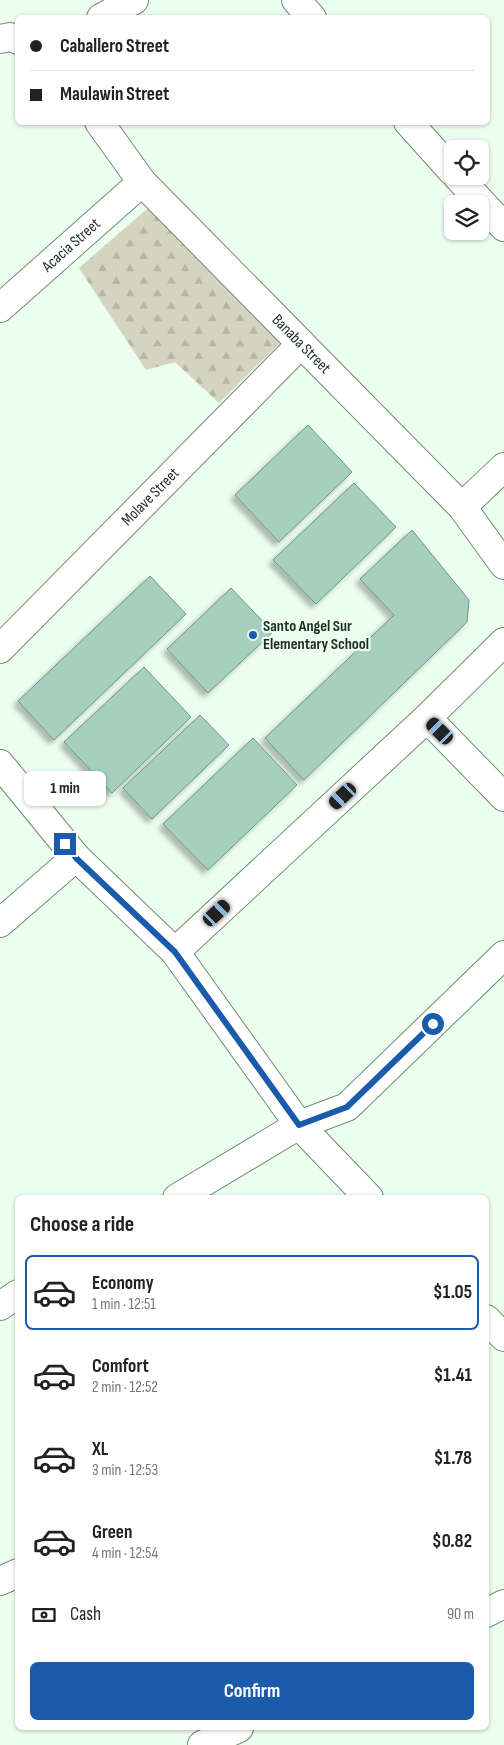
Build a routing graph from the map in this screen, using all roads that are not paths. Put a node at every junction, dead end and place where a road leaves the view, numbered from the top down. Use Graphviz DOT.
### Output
graph roads {
  1 [pos="134,0"];
  2 [pos="296,0"];
  3 [pos="106,15"];
  4 [pos="309,15"];
  5 [pos="0,39"];
  6 [pos="15,39"];
  7 [pos="101,125"];
  8 [pos="411,125"];
  9 [pos="444,162"];
  10 [pos="142,182"];
  11 [pos="465,185"];
  12 [pos="504,228"];
  13 [pos="0,308"];
  14 [pos="301,344"];
  15 [pos="504,467"];
  16 [pos="462,507"];
  17 [pos="504,564"];
  18 [pos="504,642"];
  19 [pos="0,649"];
  20 [pos="426,718"];
  21 [pos="0,764"];
  22 [pos="504,797"];
  23 [pos="76,858"];
  24 [pos="0,923"];
  25 [pos="175,952"];
  26 [pos="504,955"];
  27 [pos="299,1125"];
  28 [pos="182,1195"];
  29 [pos="366,1195"];
  30 [pos="15,1296"];
  31 [pos="0,1306"];
  32 [pos="489,1322"];
  33 [pos="504,1339"];
  34 [pos="489,1347"];
  35 [pos="15,1574"];
  36 [pos="0,1581"];
  37 [pos="504,1604"];
  38 [pos="489,1612"];
  39 [pos="235,1730"];
  40 [pos="202,1745"];
  1 -- 3 [label="street"];
  2 -- 4 [label="street"];
  5 -- 6 [label="street"];
  7 -- 10 [label="street, Banaba Street"];
  8 -- 9 [label="street"];
  10 -- 13 [label="street, Acacia Street"];
  10 -- 14 [label="street, Banaba Street"];
  11 -- 12 [label="street"];
  14 -- 16 [label="street, Banaba Street"];
  14 -- 19 [label="street, Molave Street"];
  15 -- 16 [label="street"];
  16 -- 17 [label="street, Banaba Street"];
  18 -- 20 [label="street"];
  20 -- 22 [label="street"];
  20 -- 25 [label="street"];
  21 -- 23 [label="street"];
  23 -- 24 [label="street"];
  23 -- 25 [label="street"];
  25 -- 27 [label="street"];
  26 -- 27 [label="street"];
  27 -- 28 [label="street"];
  27 -- 29 [label="street"];
  30 -- 31 [label="street"];
  32 -- 33 [label="street"];
  33 -- 34 [label="street"];
  35 -- 36 [label="street"];
  37 -- 38 [label="street"];
  39 -- 40 [label="street"];
}
